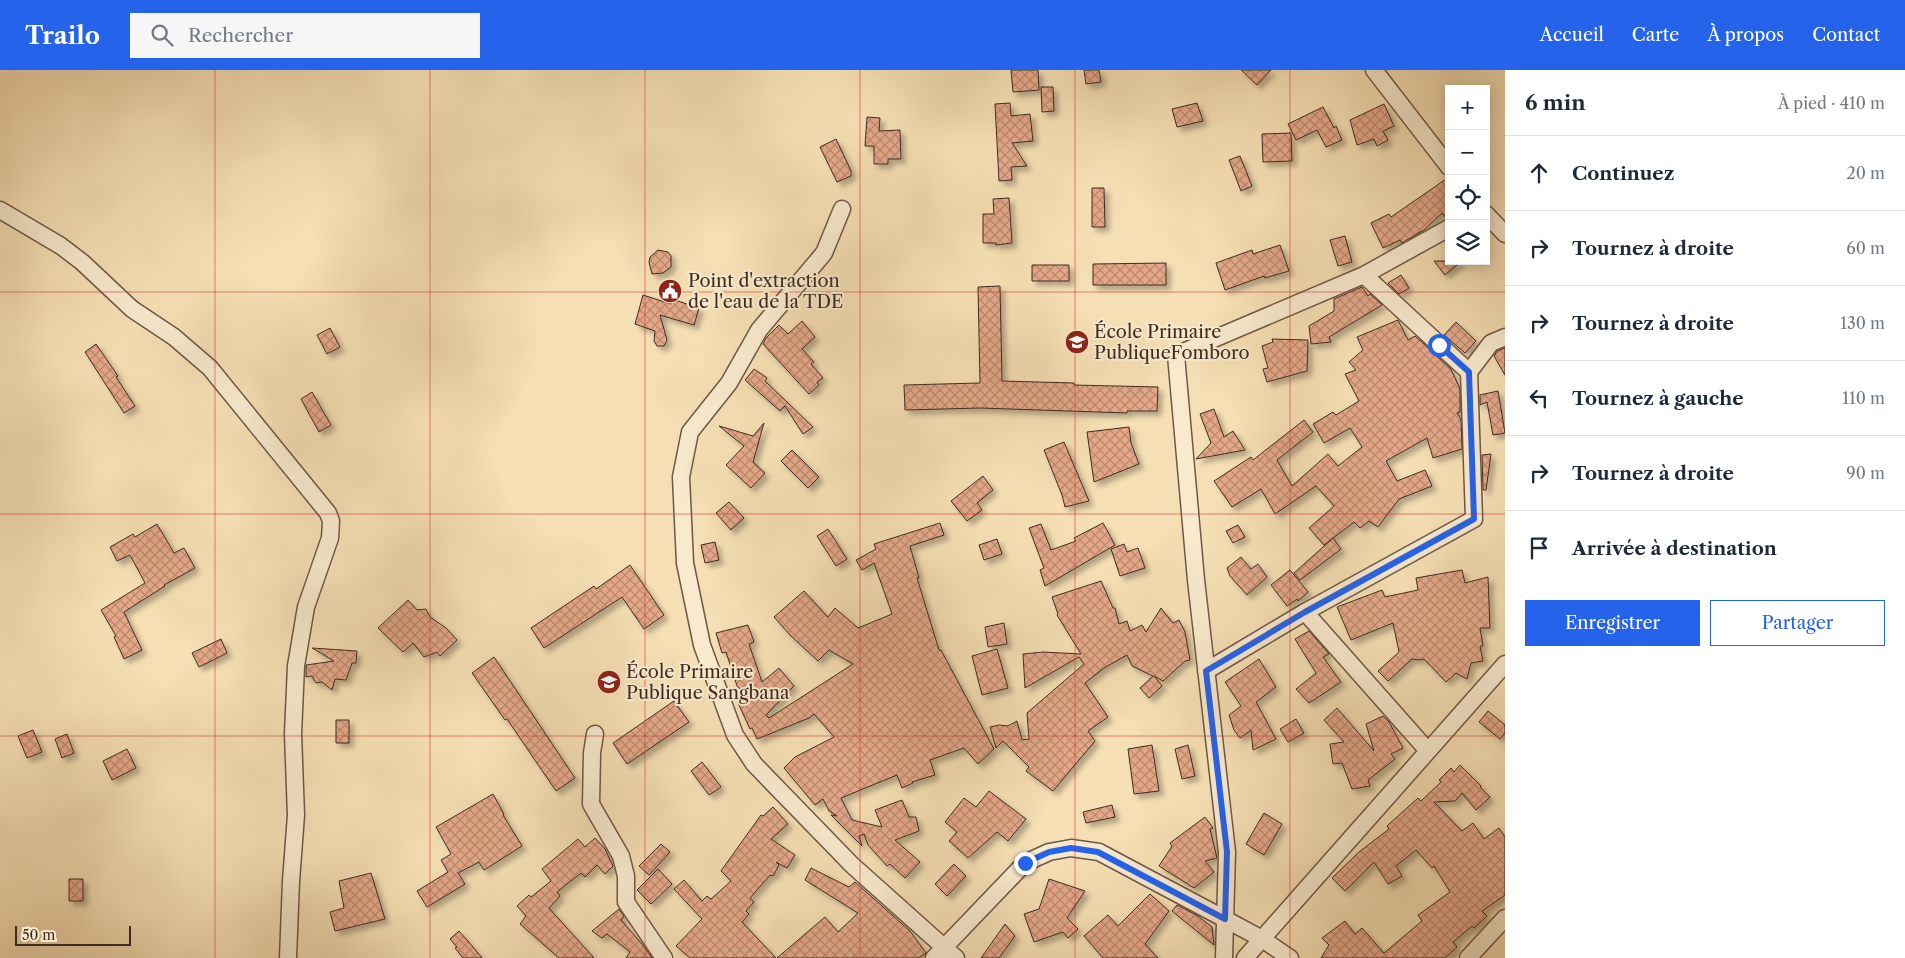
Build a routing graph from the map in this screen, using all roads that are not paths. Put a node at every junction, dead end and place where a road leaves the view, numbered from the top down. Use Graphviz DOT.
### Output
graph roads {
  1 [pos="1374,70"];
  2 [pos="1445,162"];
  3 [pos="842,209"];
  4 [pos="0,210"];
  5 [pos="1490,218"];
  6 [pos="1445,230"];
  7 [pos="1505,234"];
  8 [pos="1364,275"];
  9 [pos="1505,337"];
  10 [pos="1469,372"];
  11 [pos="1305,612"];
  12 [pos="1505,664"];
  13 [pos="1206,671"];
  14 [pos="595,734"];
  15 [pos="1428,751"];
  16 [pos="1505,918"];
  17 [pos="1225,919"];
  18 [pos="1262,939"];
  19 [pos="939,952"];
  20 [pos="288,958"];
  21 [pos="664,958"];
  22 [pos="956,958"];
  23 [pos="1224,958"];
  24 [pos="1245,958"];
  25 [pos="1290,958"];
  26 [pos="1468,958"];
  1 -- 2 [label="street"];
  3 -- 19 [label="street"];
  4 -- 20 [label="street"];
  5 -- 7 [label="street"];
  6 -- 8 [label="street"];
  8 -- 10 [label="street"];
  8 -- 13 [label="street"];
  9 -- 10 [label="street"];
  10 -- 11 [label="street"];
  11 -- 13 [label="street"];
  11 -- 15 [label="street"];
  12 -- 15 [label="street"];
  13 -- 17 [label="street"];
  14 -- 21 [label="street"];
  15 -- 18 [label="street"];
  16 -- 26 [label="street"];
  17 -- 18 [label="street"];
  17 -- 19 [label="street"];
  17 -- 23 [label="street"];
  18 -- 24 [label="street"];
  18 -- 25 [label="street"];
  19 -- 22 [label="street"];
}
